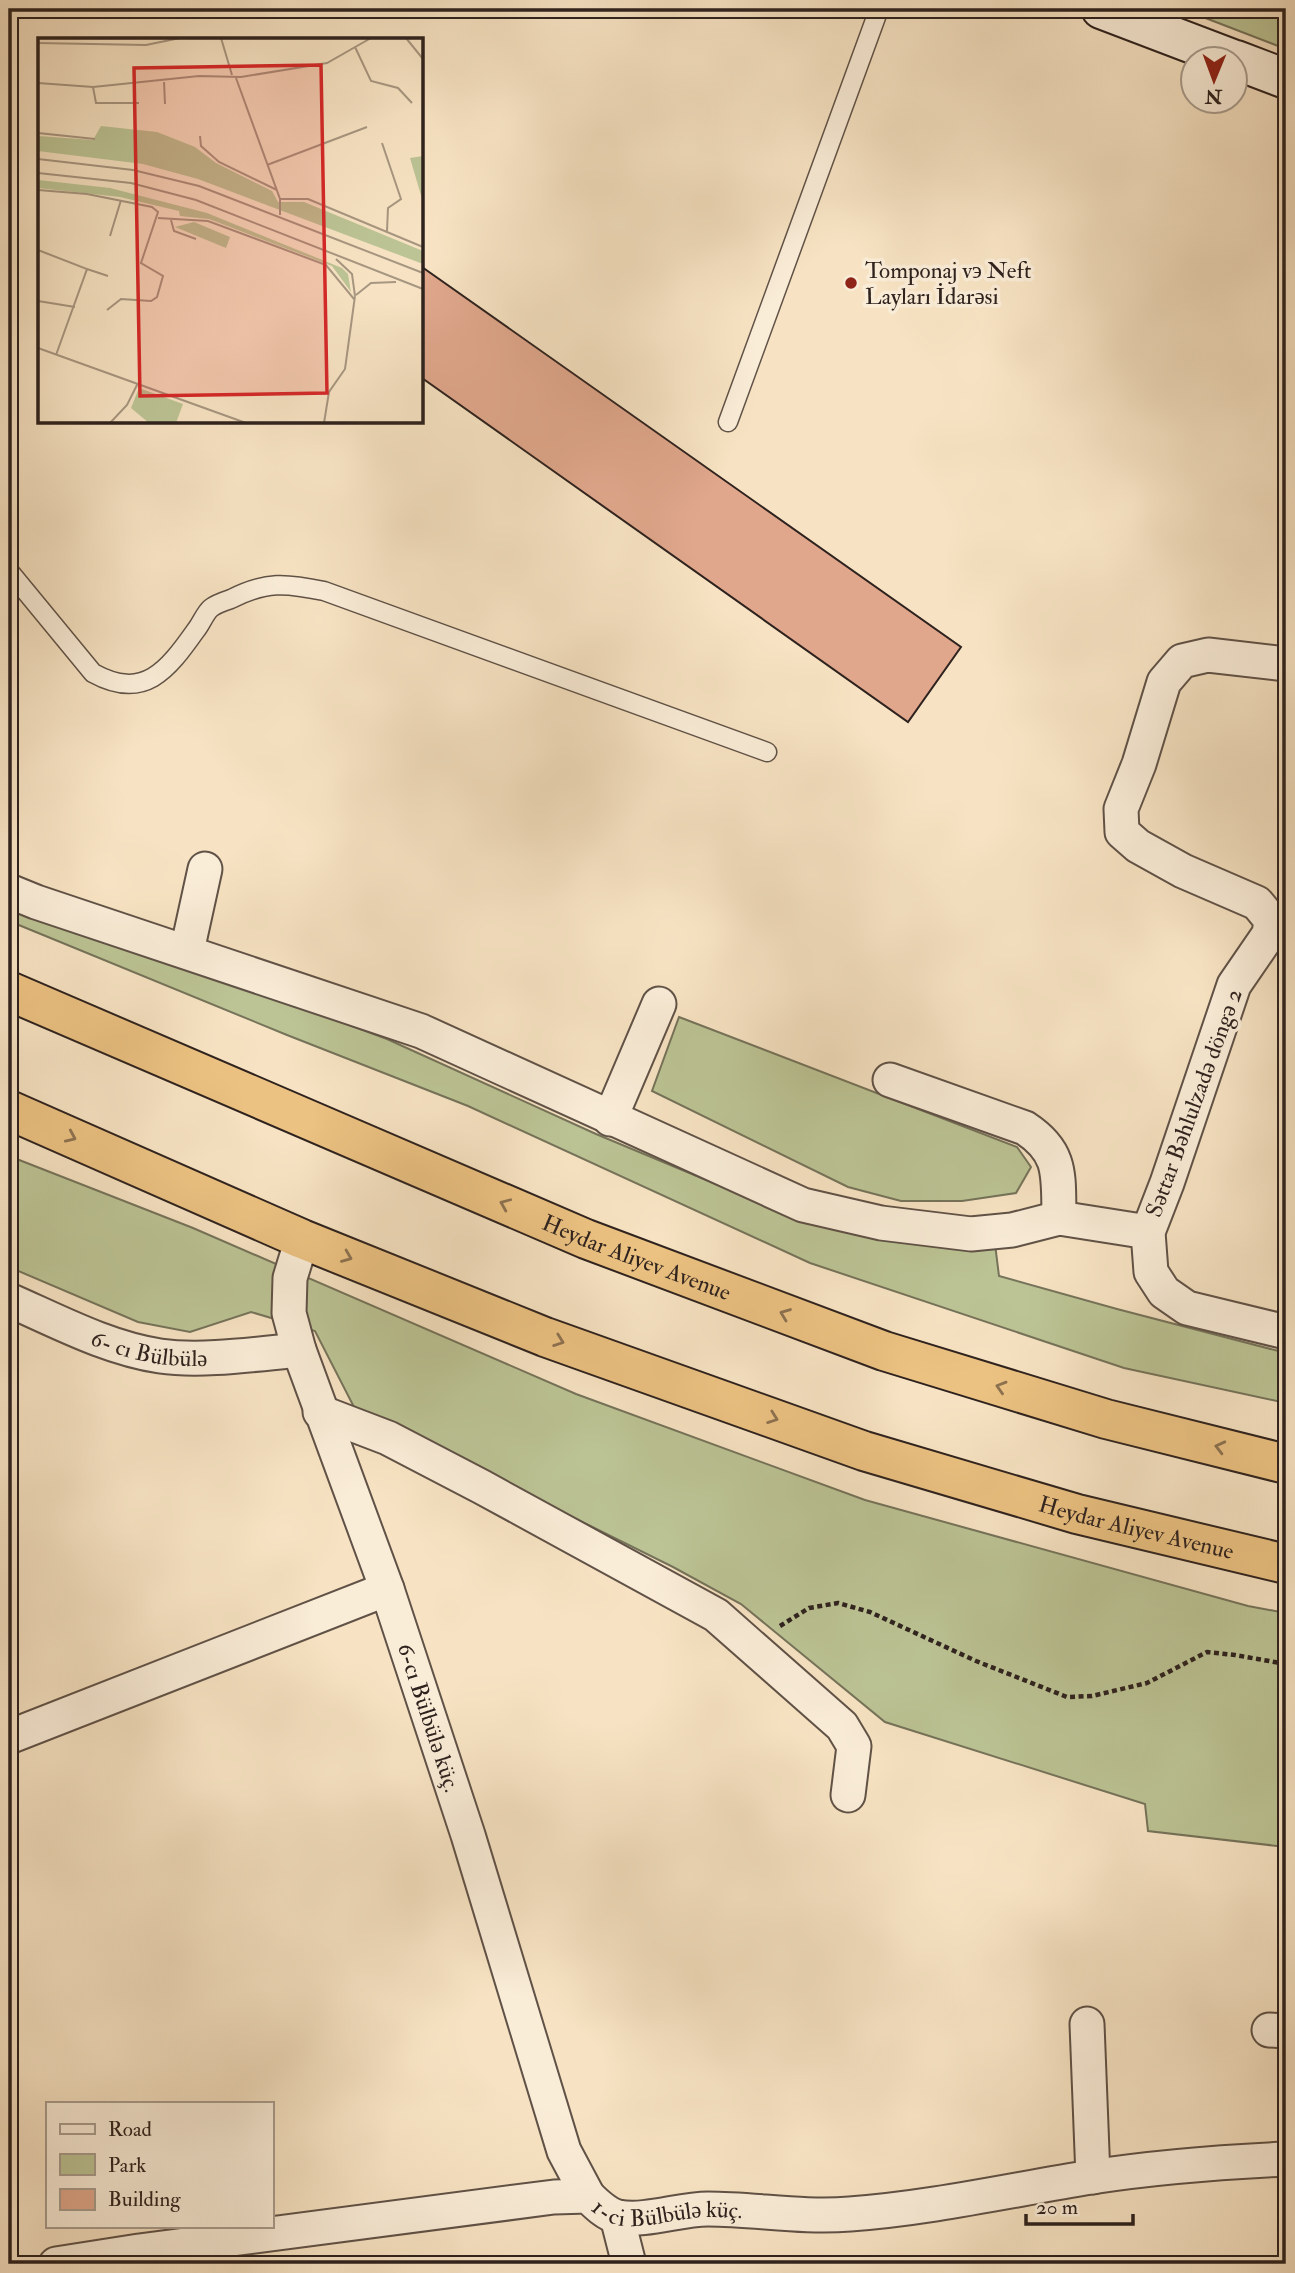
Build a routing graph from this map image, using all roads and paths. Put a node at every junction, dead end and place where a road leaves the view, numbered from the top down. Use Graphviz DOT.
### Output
graph roads {
  1 [pos="879,9"];
  2 [pos="1101,9"];
  3 [pos="1198,46"];
  4 [pos="1250,66"];
  5 [pos="1286,79"];
  6 [pos="728,422"];
  7 [pos="9,571"];
  8 [pos="1286,664"];
  9 [pos="767,752"];
  10 [pos="205,869"];
  11 [pos="9,891"];
  12 [pos="187,951"];
  13 [pos="9,979"];
  14 [pos="9,991"];
  15 [pos="659,1004"];
  16 [pos="167,1057"];
  17 [pos="890,1080"];
  18 [pos="9,1110"];
  19 [pos="610,1119"];
  20 [pos="1059,1218"];
  21 [pos="1148,1232"];
  22 [pos="302,1239"];
  23 [pos="9,1300"];
  24 [pos="1286,1332"];
  25 [pos="299,1350"];
  26 [pos="320,1412"];
  27 [pos="1286,1464"];
  28 [pos="1286,1564"];
  29 [pos="387,1589"];
  30 [pos="749,1645"];
  31 [pos="1286,1664"];
  32 [pos="9,1737"];
  33 [pos="848,1795"];
  34 [pos="1087,2024"];
  35 [pos="1286,2159"];
  36 [pos="1093,2177"];
  37 [pos="588,2196"];
  38 [pos="617,2217"];
  39 [pos="57,2264"];
  40 [pos="629,2264"];
  1 -- 6 [label="lane"];
  2 -- 3 [label="main road"];
  4 -- 5 [label="main road"];
  7 -- 9 [label="lane"];
  8 -- 21 [label="street, Səttar Bəhlulzadə döngə 2"];
  10 -- 12 [label="street"];
  11 -- 12 [label="street"];
  12 -- 19 [label="street"];
  13 -- 16 [label="highway"];
  14 -- 16 [label="highway, Heydar Aliyev Avenue"];
  15 -- 19 [label="street"];
  27 -- 16 [label="highway, Heydar Aliyev Avenue, one-way"];
  17 -- 20 [label="street"];
  18 -- 22 [label="highway, Heydar Aliyev Avenue, one-way"];
  19 -- 20 [label="street"];
  20 -- 21 [label="street"];
  21 -- 24 [label="street, Səttar Bəhlulzadə döngə 2"];
  22 -- 25 [label="street, 6-cı Bülbülə küç."];
  22 -- 28 [label="highway, Heydar Aliyev Avenue, one-way"];
  23 -- 25 [label="street, 6- cı Bülbülə"];
  25 -- 26 [label="street, 6-cı Bülbülə küç."];
  26 -- 29 [label="street, 6-cı Bülbülə küç."];
  26 -- 30 [label="street"];
  29 -- 32 [label="street"];
  29 -- 37 [label="street, 6-cı Bülbülə küç."];
  30 -- 31 [label="path"];
  30 -- 33 [label="street"];
  34 -- 36 [label="street"];
  35 -- 36 [label="street, 1-ci Bülbülə küç."];
  36 -- 38 [label="street, 1-ci Bülbülə küç."];
  37 -- 38 [label="street, 1-ci Bülbülə küç."];
  37 -- 39 [label="street, 1-ci Bülbülə küç."];
  38 -- 40 [label="street"];
}
